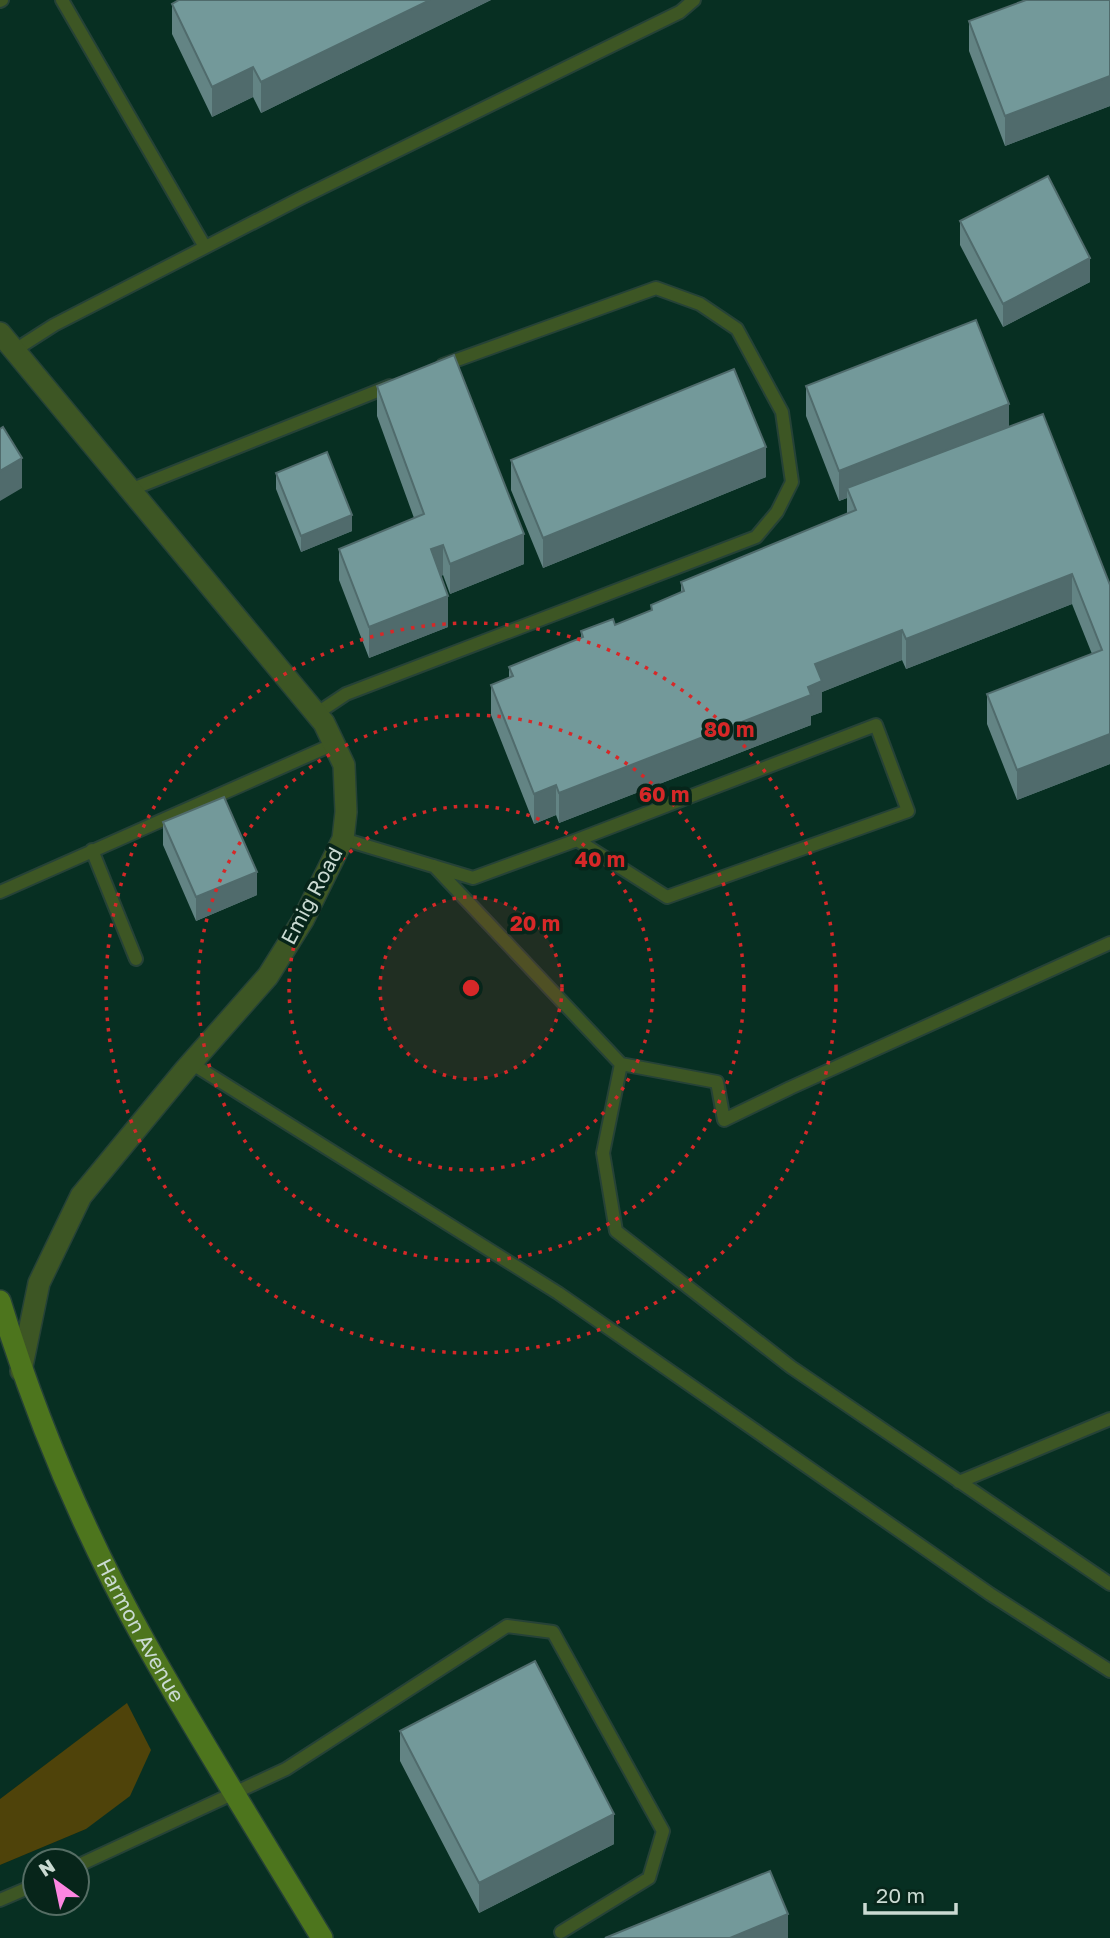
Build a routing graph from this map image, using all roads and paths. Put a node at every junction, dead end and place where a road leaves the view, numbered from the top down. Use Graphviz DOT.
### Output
graph roads {
  1 [pos="62,0"];
  2 [pos="694,0"];
  3 [pos="205,247"];
  4 [pos="0,333"];
  5 [pos="15,350"];
  6 [pos="429,371"];
  7 [pos="403,381"];
  8 [pos="130,490"];
  9 [pos="316,714"];
  10 [pos="334,744"];
  11 [pos="343,838"];
  12 [pos="577,840"];
  13 [pos="92,850"];
  14 [pos="434,866"];
  15 [pos="0,892"];
  16 [pos="1110,943"];
  17 [pos="136,959"];
  18 [pos="191,1063"];
  19 [pos="621,1064"];
  20 [pos="0,1301"];
  21 [pos="21,1370"];
  22 [pos="1110,1419"];
  23 [pos="959,1482"];
  24 [pos="1110,1584"];
  25 [pos="1110,1671"];
  26 [pos="236,1794"];
  27 [pos="91,1860"];
  28 [pos="21,1891"];
  29 [pos="0,1900"];
  30 [pos="561,1932"];
  31 [pos="322,1938"];
  1 -- 3 [label="lane"];
  2 -- 3 [label="lane"];
  3 -- 5 [label="lane"];
  4 -- 5 [label="street, Emig Road"];
  5 -- 8 [label="street, Emig Road"];
  6 -- 9 [label="lane"];
  7 -- 8 [label="lane"];
  8 -- 9 [label="street, Emig Road"];
  9 -- 10 [label="street, Emig Road"];
  10 -- 11 [label="street, Emig Road"];
  10 -- 13 [label="lane"];
  11 -- 14 [label="lane"];
  11 -- 18 [label="street, Emig Road"];
  12 -- 12 [label="lane"];
  12 -- 14 [label="lane"];
  13 -- 15 [label="lane"];
  13 -- 17 [label="lane"];
  14 -- 19 [label="lane"];
  16 -- 19 [label="lane"];
  18 -- 21 [label="street, Emig Road"];
  18 -- 25 [label="lane"];
  19 -- 23 [label="lane"];
  20 -- 21 [label="main road, Harmon Avenue"];
  21 -- 26 [label="main road, Harmon Avenue"];
  22 -- 23 [label="lane"];
  23 -- 24 [label="lane"];
  26 -- 27 [label="lane"];
  26 -- 30 [label="lane"];
  26 -- 31 [label="main road, Harmon Avenue"];
  28 -- 29 [label="lane"];
}
